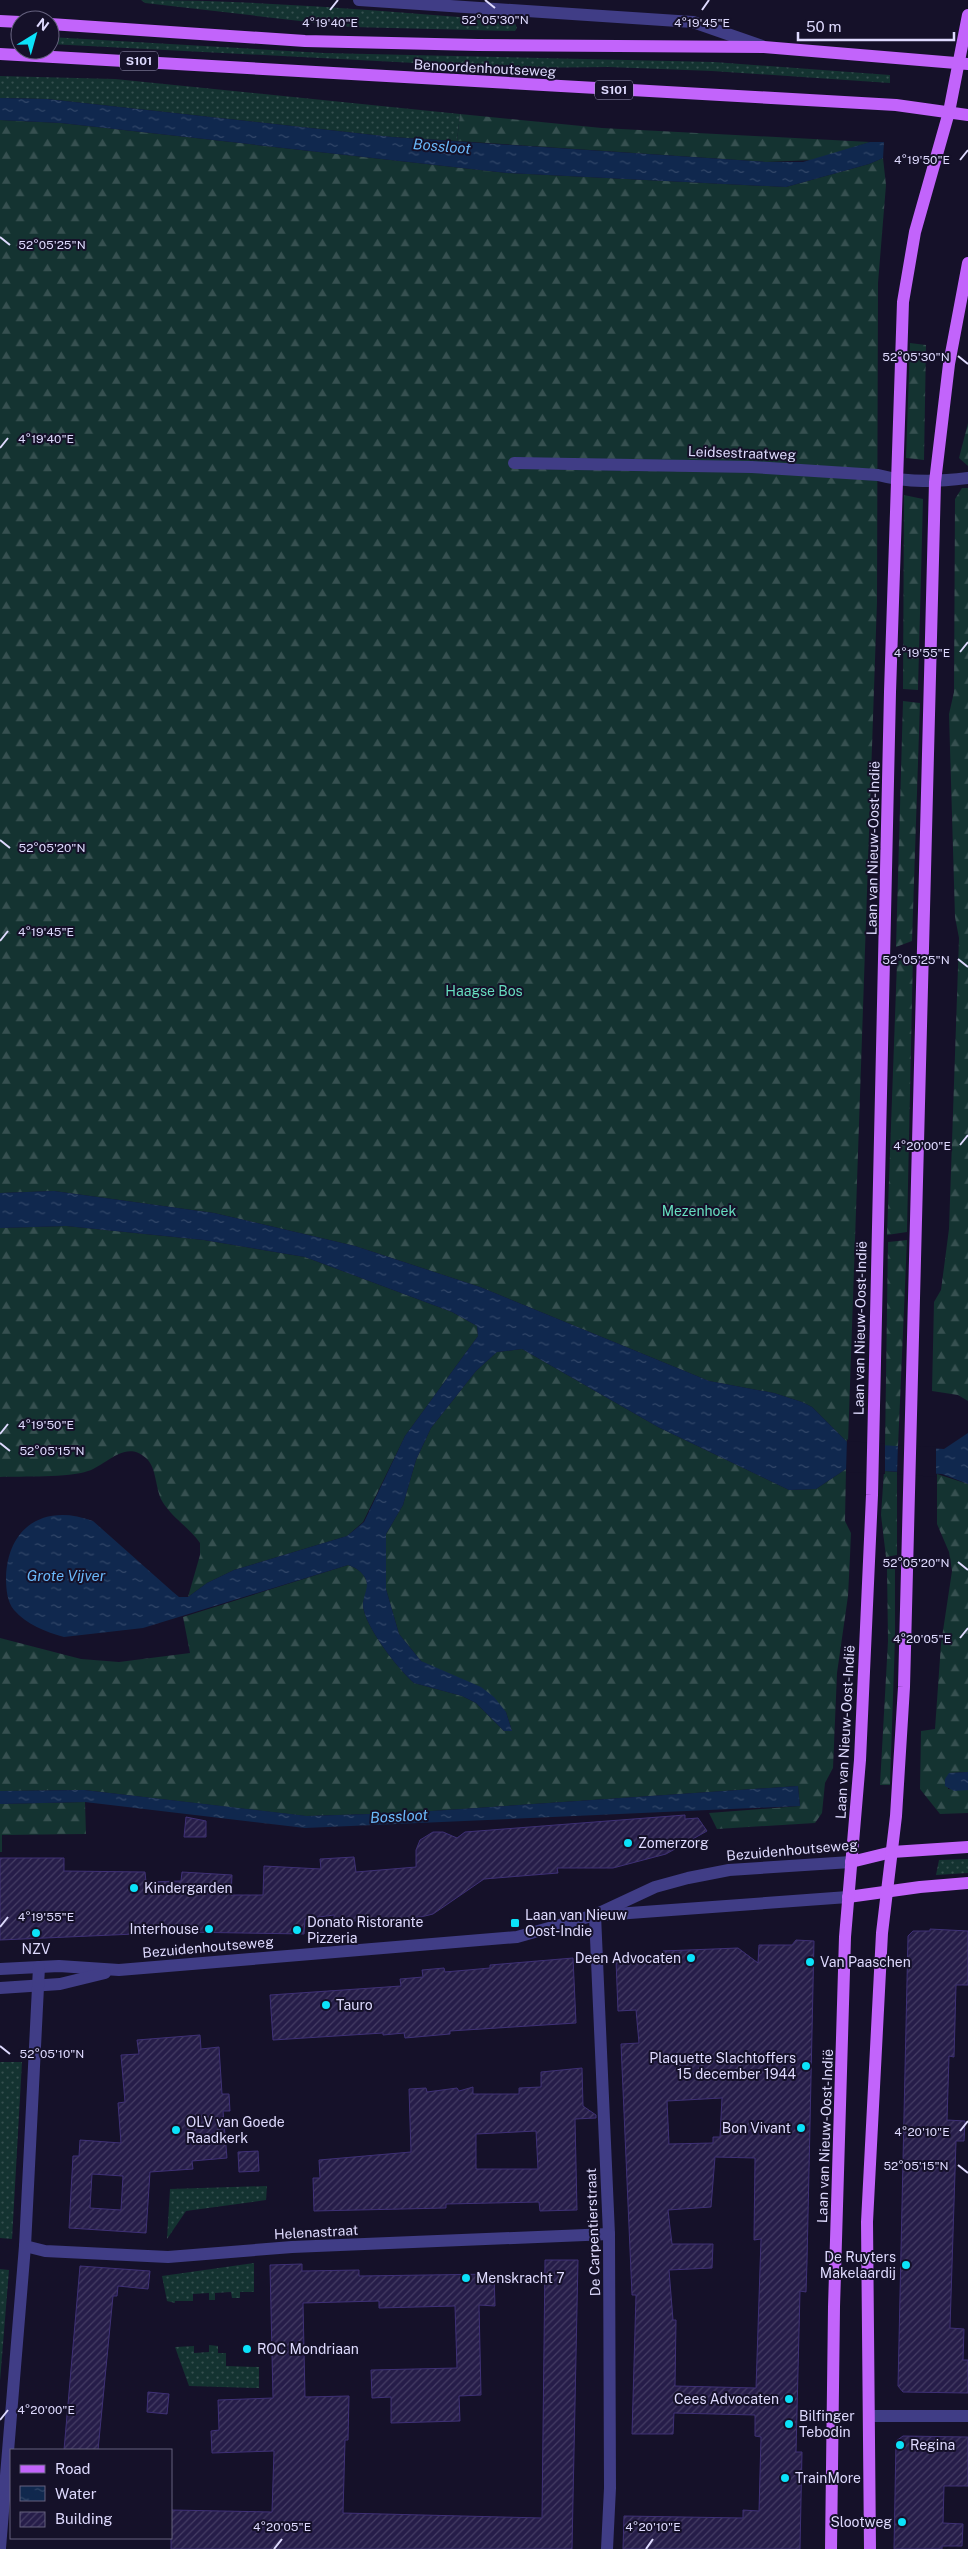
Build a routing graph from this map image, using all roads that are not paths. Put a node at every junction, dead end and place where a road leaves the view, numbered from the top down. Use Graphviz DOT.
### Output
graph roads {
  1 [pos="360,0"];
  2 [pos="968,14"];
  3 [pos="60,25"];
  4 [pos="764,47"];
  5 [pos="0,54"];
  6 [pos="963,63"];
  7 [pos="949,112"];
  8 [pos="968,114"];
  9 [pos="968,263"];
  10 [pos="514,463"];
  11 [pos="968,478"];
  12 [pos="896,480"];
  13 [pos="935,482"];
  14 [pos="968,1846"];
  15 [pos="892,1852"];
  16 [pos="851,1862"];
  17 [pos="968,1884"];
  18 [pos="886,1892"];
  19 [pos="848,1897"];
  20 [pos="595,1915"];
  21 [pos="38,1967"];
  22 [pos="0,1969"];
  23 [pos="119,1970"];
  24 [pos="39,1985"];
  25 [pos="0,1988"];
  26 [pos="609,2234"];
  27 [pos="25,2246"];
  28 [pos="870,2416"];
  29 [pos="968,2416"];
  30 [pos="0,2548"];
  31 [pos="607,2549"];
  32 [pos="831,2549"];
  33 [pos="870,2549"];
  1 -- 4 [label="street, Benoordenhoutseweg"];
  2 -- 6 [label="main road, Laan van Nieuw-Oost-Indië"];
  3 -- 4 [label="main road, Benoordenhoutseweg"];
  4 -- 6 [label="main road, Benoordenhoutseweg"];
  5 -- 7 [label="main road, Benoordenhoutseweg / S101"];
  6 -- 7 [label="main road, Laan van Nieuw-Oost-Indië"];
  7 -- 8 [label="main road, Benoordenhoutseweg / S101"];
  7 -- 12 [label="main road, Laan van Nieuw-Oost-Indië"];
  9 -- 13 [label="main road"];
  10 -- 12 [label="street, Leidsestraatweg"];
  11 -- 13 [label="street, Leidsestraatweg"];
  12 -- 13 [label="street, Leidsestraatweg"];
  12 -- 16 [label="main road, Laan van Nieuw-Oost-Indië"];
  13 -- 15 [label="main road"];
  14 -- 15 [label="main road, Bezuidenhoutseweg"];
  15 -- 16 [label="main road, Bezuidenhoutseweg"];
  15 -- 18 [label="main road"];
  16 -- 19 [label="main road, Laan van Nieuw-Oost-Indië"];
  16 -- 20 [label="street, Bezuidenhoutseweg"];
  17 -- 18 [label="main road, Bezuidenhoutseweg"];
  18 -- 19 [label="main road, Bezuidenhoutseweg"];
  18 -- 28 [label="main road"];
  19 -- 20 [label="street, Bezuidenhoutseweg"];
  19 -- 32 [label="main road, Laan van Nieuw-Oost-Indië"];
  20 -- 23 [label="street, Bezuidenhoutseweg"];
  20 -- 26 [label="street, De Carpentierstraat"];
  21 -- 22 [label="street, Bezuidenhoutseweg"];
  21 -- 23 [label="street, Bezuidenhoutseweg"];
  21 -- 24 [label="street"];
  23 -- 24 [label="street, Bezuidenhoutseweg"];
  24 -- 25 [label="street, Bezuidenhoutseweg"];
  24 -- 27 [label="street"];
  26 -- 27 [label="street, Helenastraat"];
  26 -- 31 [label="street, De Carpentierstraat"];
  27 -- 30 [label="street"];
  28 -- 29 [label="street"];
  28 -- 33 [label="main road"];
}
